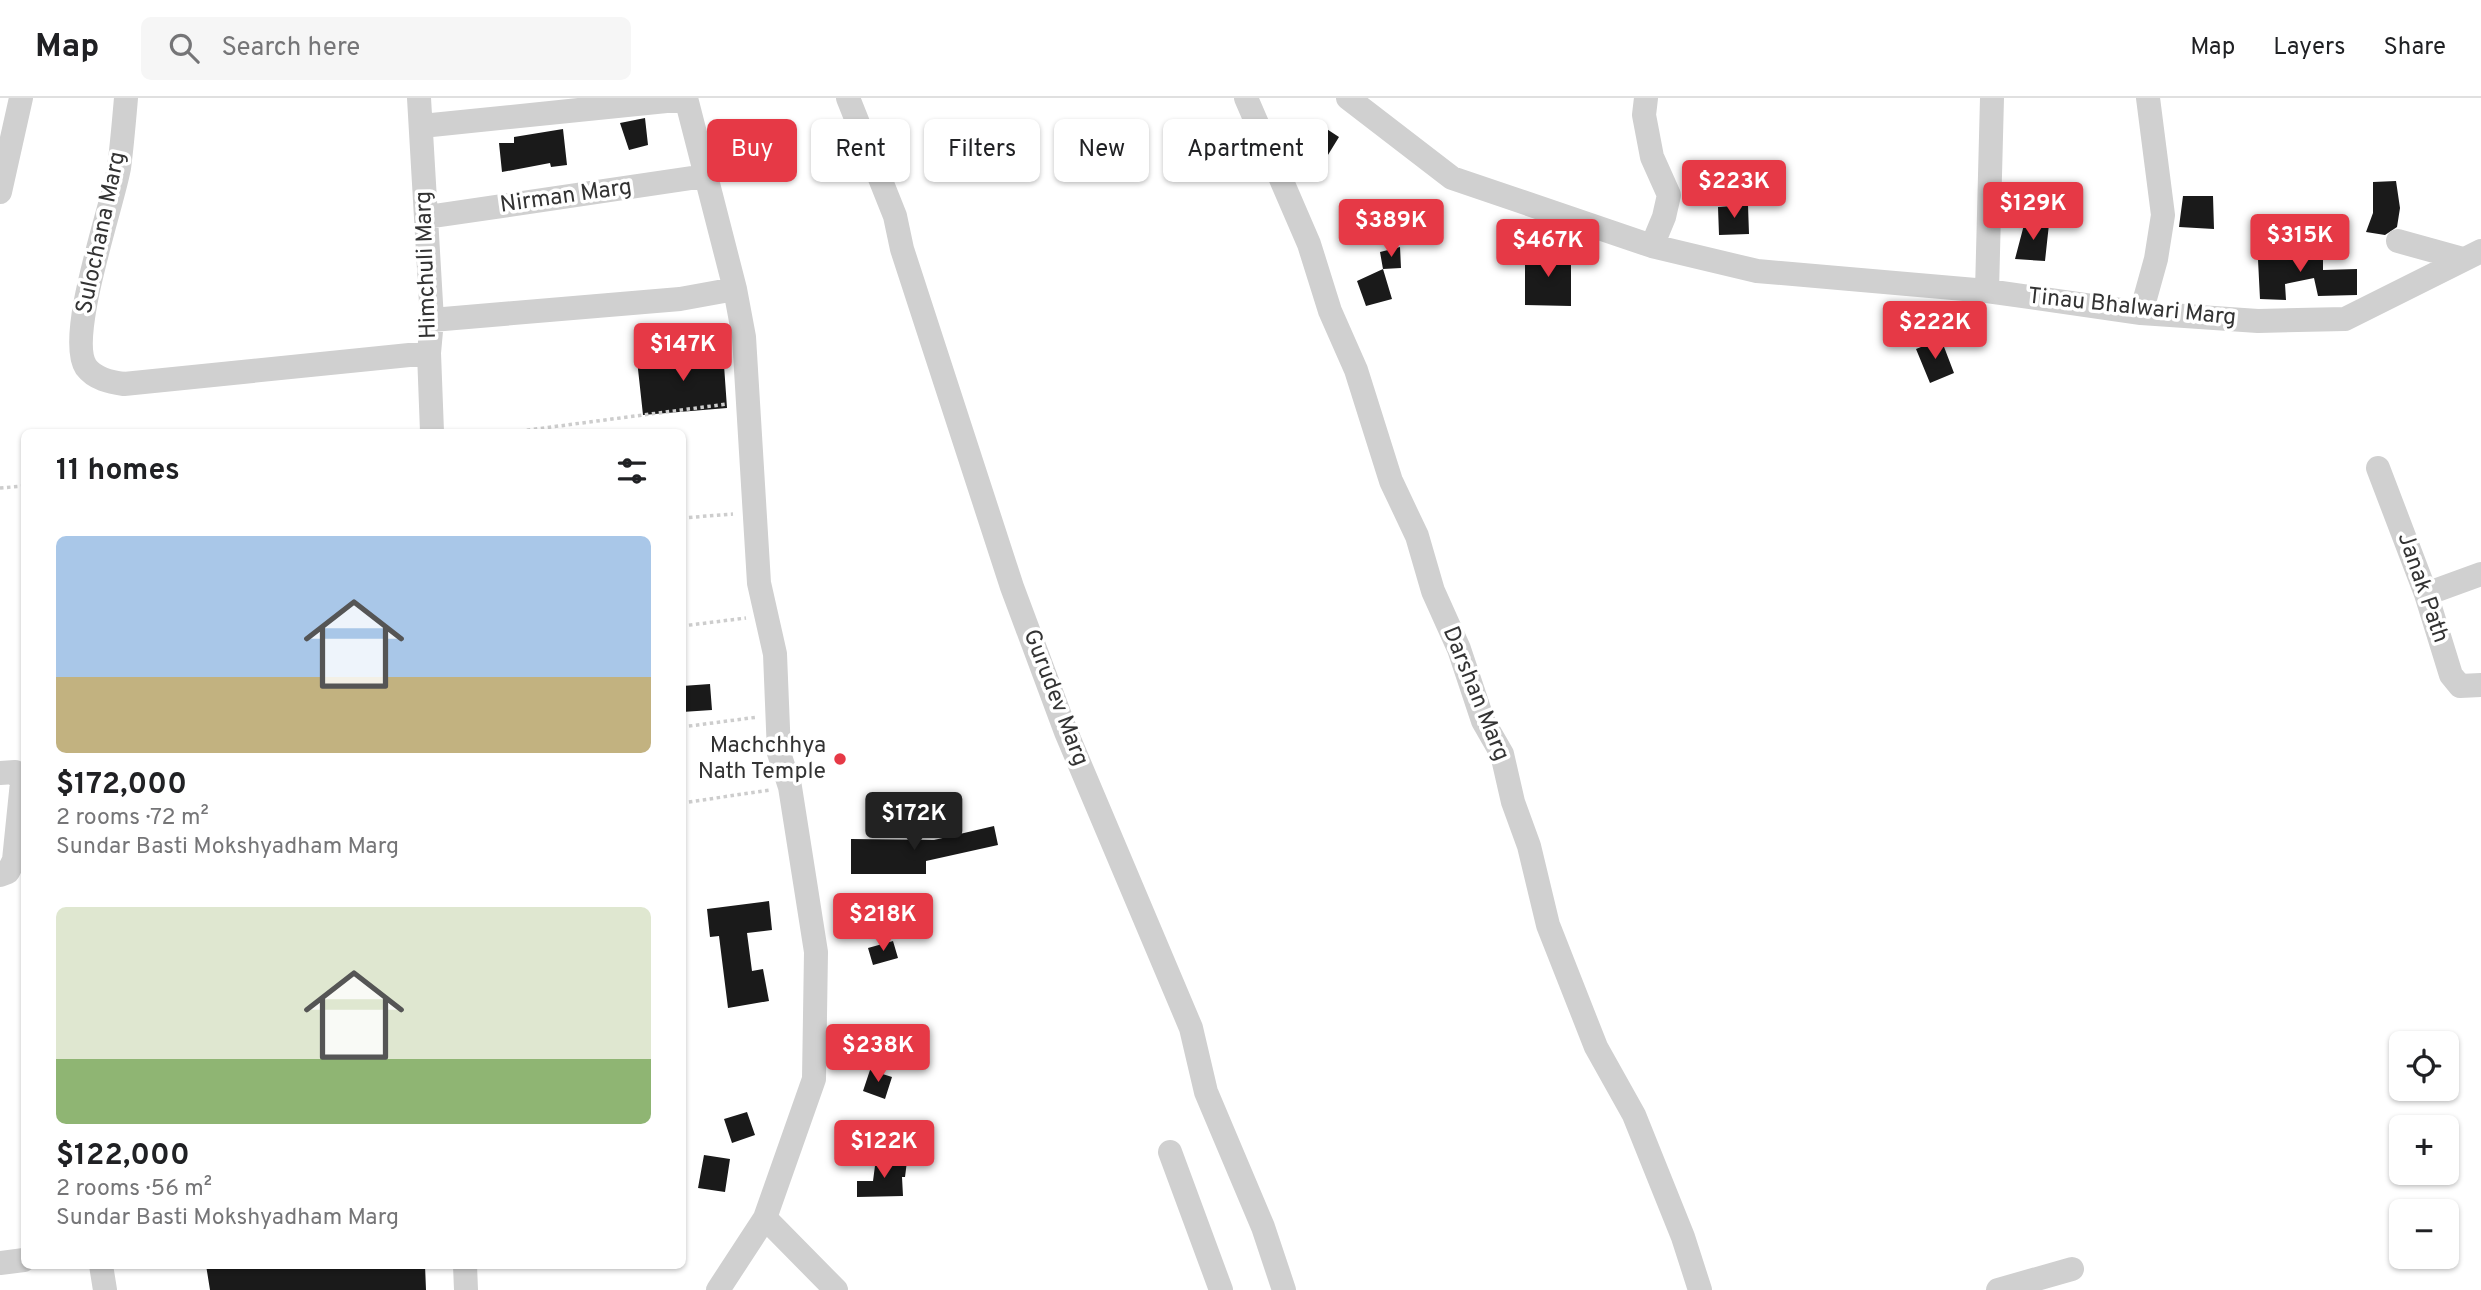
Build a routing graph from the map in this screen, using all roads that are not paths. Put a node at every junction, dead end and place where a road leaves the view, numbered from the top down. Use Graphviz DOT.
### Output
graph roads {
  1 [pos="21,98"];
  2 [pos="126,98"];
  3 [pos="419,98"];
  4 [pos="686,98"];
  5 [pos="848,98"];
  6 [pos="1246,98"];
  7 [pos="1348,98"];
  8 [pos="1646,98"];
  9 [pos="1992,98"];
  10 [pos="2148,98"];
  11 [pos="422,125"];
  12 [pos="705,176"];
  13 [pos="1,187"];
  14 [pos="426,217"];
  15 [pos="2398,241"];
  16 [pos="1652,246"];
  17 [pos="2472,255"];
  18 [pos="735,289"];
  19 [pos="1986,291"];
  20 [pos="2141,313"];
  21 [pos="432,320"];
  22 [pos="429,353"];
  23 [pos="432,429"];
  24 [pos="2378,468"];
  25 [pos="2481,574"];
  26 [pos="2426,594"];
  27 [pos="2481,685"];
  28 [pos="0,773"];
  29 [pos="21,789"];
  30 [pos="21,804"];
  31 [pos="0,875"];
  32 [pos="1170,1152"];
  33 [pos="765,1218"];
  34 [pos="21,1260"];
  35 [pos="0,1263"];
  36 [pos="102,1269"];
  37 [pos="465,1269"];
  38 [pos="2072,1269"];
  39 [pos="105,1290"];
  40 [pos="466,1290"];
  41 [pos="718,1290"];
  42 [pos="836,1290"];
  43 [pos="1221,1290"];
  44 [pos="1284,1290"];
  45 [pos="1700,1290"];
  46 [pos="1998,1290"];
  1 -- 13 [label="street"];
  2 -- 22 [label="street, Sulochana Marg"];
  3 -- 11 [label="street, Himchuli Marg"];
  4 -- 11 [label="street"];
  4 -- 12 [label="street"];
  5 -- 44 [label="street, Gurudev Marg"];
  6 -- 45 [label="street, Darshan Marg"];
  7 -- 16 [label="street, Tinau Bhalwari Marg"];
  8 -- 16 [label="street"];
  9 -- 19 [label="street"];
  10 -- 20 [label="street"];
  11 -- 14 [label="street, Himchuli Marg"];
  12 -- 14 [label="street, Nirman Marg"];
  12 -- 18 [label="street"];
  14 -- 21 [label="street, Himchuli Marg"];
  15 -- 17 [label="street"];
  16 -- 19 [label="street, Tinau Bhalwari Marg"];
  17 -- 20 [label="street, Tinau Bhalwari Marg"];
  18 -- 21 [label="street"];
  18 -- 33 [label="street"];
  19 -- 20 [label="street, Tinau Bhalwari Marg"];
  21 -- 22 [label="street, Himchuli Marg"];
  22 -- 23 [label="street, Himchuli Marg"];
  24 -- 26 [label="street, Janak Path"];
  25 -- 26 [label="street"];
  26 -- 27 [label="street, Janak Path"];
  28 -- 29 [label="street"];
  30 -- 31 [label="street"];
  32 -- 43 [label="street"];
  33 -- 41 [label="street"];
  33 -- 42 [label="street"];
  34 -- 35 [label="street"];
  36 -- 39 [label="street"];
  37 -- 40 [label="street"];
  38 -- 46 [label="street"];
}
